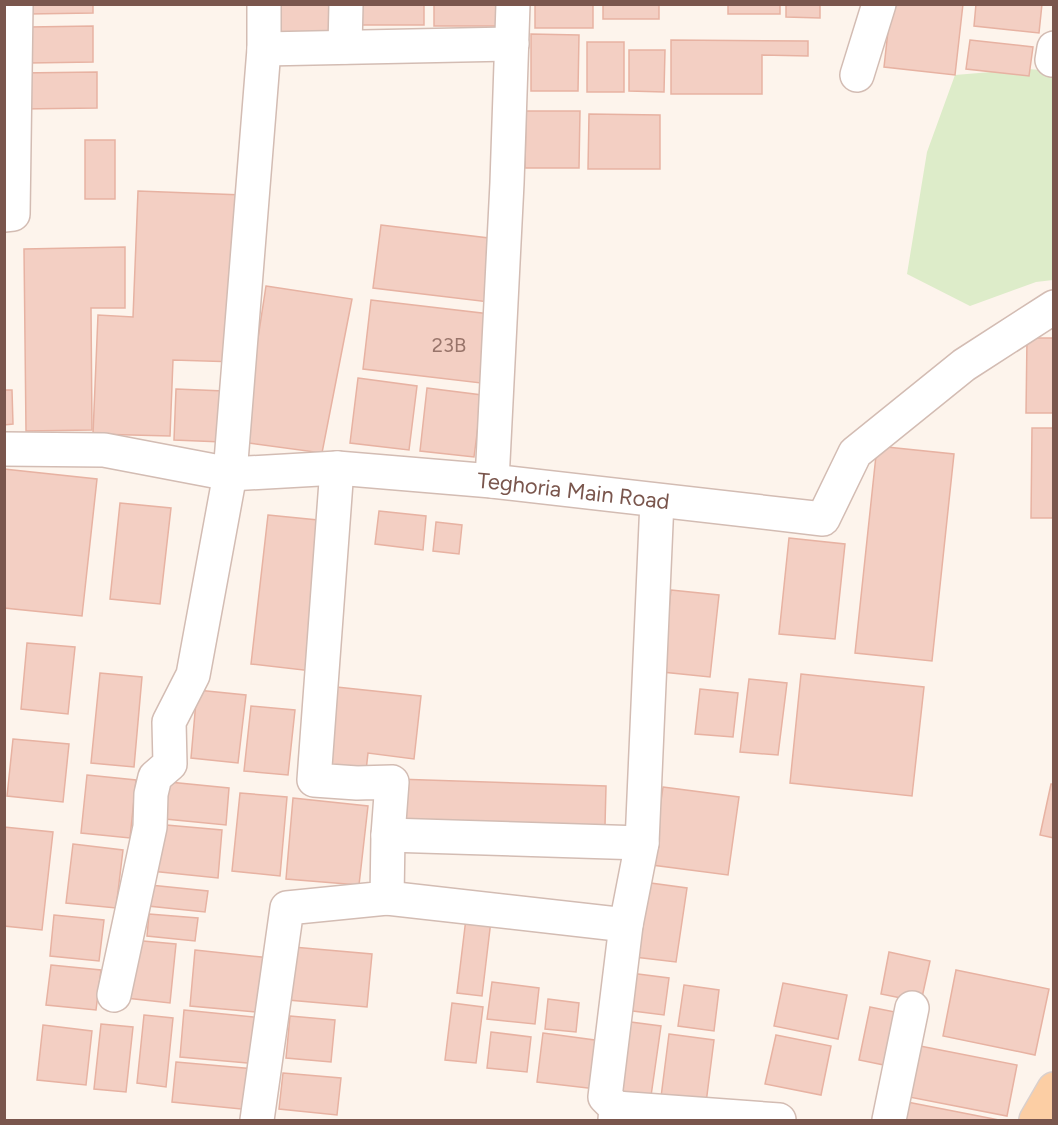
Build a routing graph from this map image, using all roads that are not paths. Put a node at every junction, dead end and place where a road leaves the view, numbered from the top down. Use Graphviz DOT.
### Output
graph roads {
  1 [pos="16,4"];
  2 [pos="264,4"];
  3 [pos="346,4"];
  4 [pos="513,4"];
  5 [pos="879,4"];
  6 [pos="512,44"];
  7 [pos="345,47"];
  8 [pos="264,49"];
  9 [pos="857,75"];
  10 [pos="4,215"];
  11 [pos="1053,307"];
  12 [pos="4,449"];
  13 [pos="338,468"];
  14 [pos="230,474"];
  15 [pos="492,481"];
  16 [pos="657,501"];
  17 [pos="388,835"];
  18 [pos="642,843"];
  19 [pos="387,898"];
  20 [pos="626,924"];
  21 [pos="114,995"];
  22 [pos="912,1008"];
  23 [pos="1053,1089"];
  24 [pos="615,1114"];
  25 [pos="257,1120"];
  26 [pos="779,1120"];
  27 [pos="889,1120"];
  28 [pos="1036,1120"];
  1 -- 10 [label="street"];
  2 -- 8 [label="street"];
  3 -- 7 [label="street"];
  4 -- 6 [label="street"];
  5 -- 9 [label="street"];
  6 -- 7 [label="street"];
  6 -- 15 [label="street"];
  7 -- 8 [label="street"];
  8 -- 14 [label="street"];
  11 -- 16 [label="street, Teghoria Main Road"];
  12 -- 14 [label="street, Teghoria Main Road"];
  13 -- 14 [label="street, Teghoria Main Road"];
  13 -- 15 [label="street, Teghoria Main Road"];
  13 -- 17 [label="street"];
  14 -- 21 [label="street"];
  15 -- 16 [label="street, Teghoria Main Road"];
  16 -- 18 [label="street"];
  17 -- 18 [label="street"];
  17 -- 19 [label="street"];
  18 -- 20 [label="street"];
  19 -- 20 [label="street"];
  19 -- 25 [label="street"];
  20 -- 24 [label="street"];
  22 -- 27 [label="street"];
  23 -- 28 [label="main road"];
  24 -- 26 [label="street"];
}
